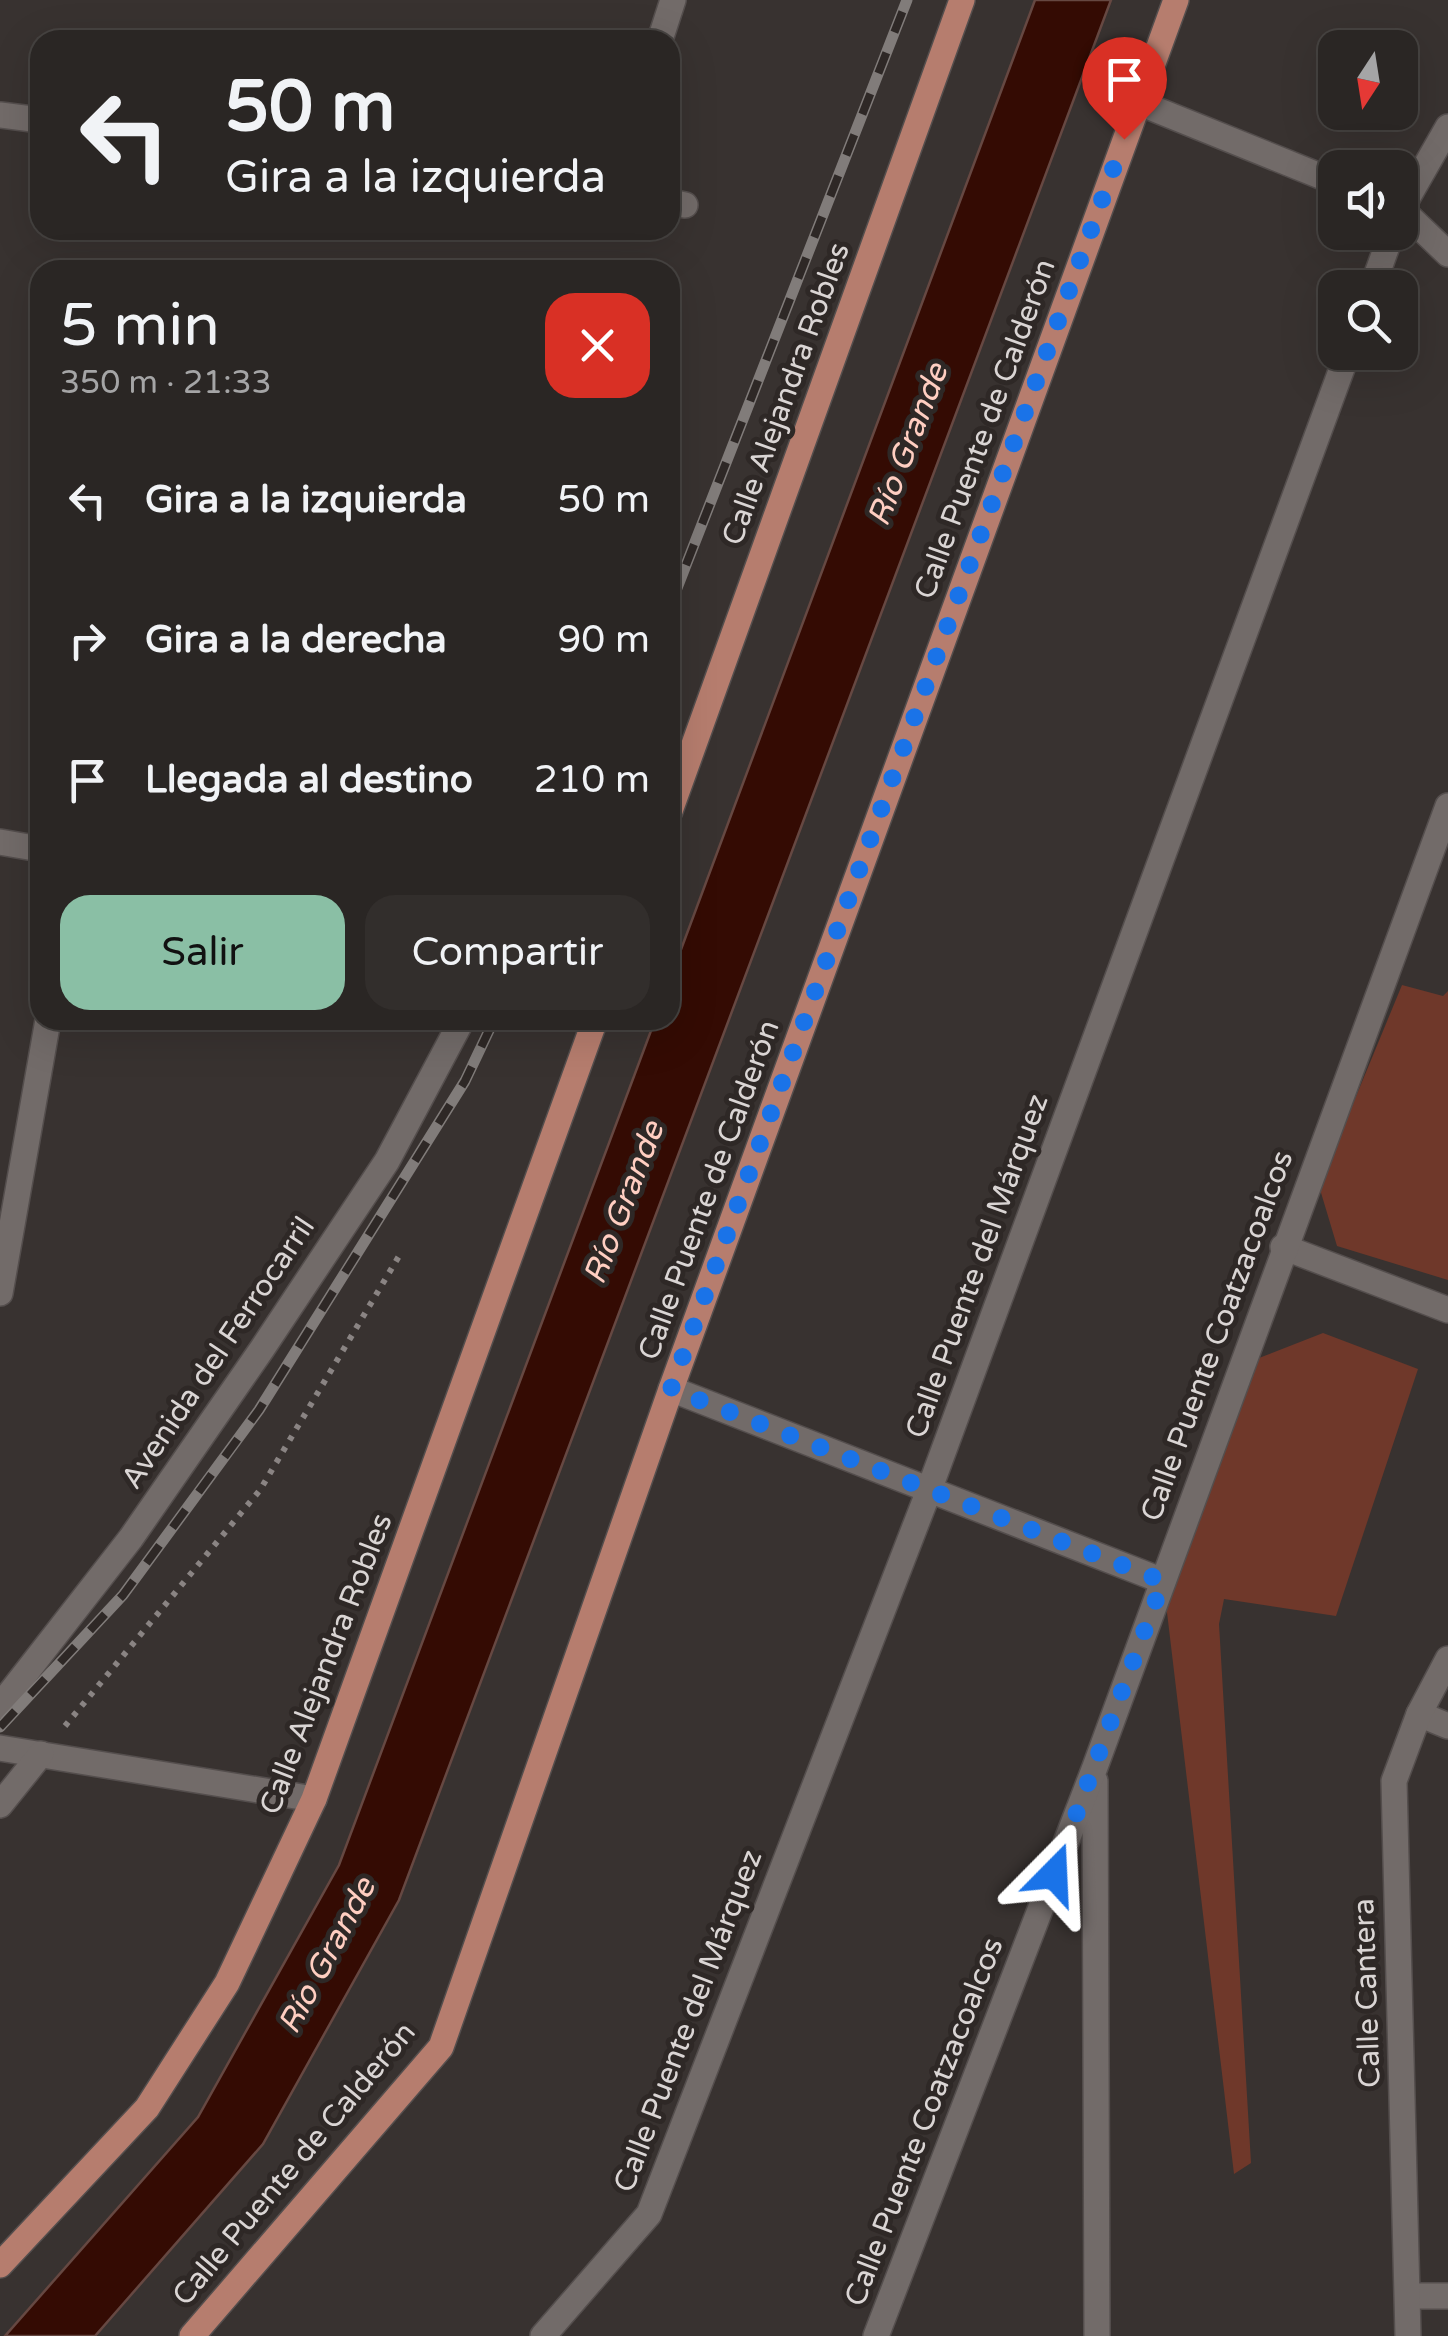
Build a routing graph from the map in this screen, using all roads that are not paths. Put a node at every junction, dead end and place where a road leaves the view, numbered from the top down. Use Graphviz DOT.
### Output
graph roads {
  1 [pos="673,0"];
  2 [pos="962,0"];
  3 [pos="1176,0"];
  4 [pos="663,30"];
  5 [pos="1137,102"];
  6 [pos="0,115"];
  7 [pos="30,119"];
  8 [pos="1447,129"];
  9 [pos="1318,175"];
  10 [pos="1418,178"];
  11 [pos="1418,226"];
  12 [pos="1448,254"];
  13 [pos="1341,370"];
  14 [pos="680,783"];
  15 [pos="1448,806"];
  16 [pos="0,842"];
  17 [pos="30,847"];
  18 [pos="46,1030"];
  19 [pos="457,1030"];
  20 [pos="591,1030"];
  21 [pos="1283,1248"];
  22 [pos="0,1294"];
  23 [pos="1448,1310"];
  24 [pos="671,1389"];
  25 [pos="928,1493"];
  26 [pos="1163,1581"];
  27 [pos="1448,1659"];
  28 [pos="0,1706"];
  29 [pos="1419,1714"];
  30 [pos="1448,1726"];
  31 [pos="0,1748"];
  32 [pos="42,1754"];
  33 [pos="1095,1767"];
  34 [pos="314,1799"];
  35 [pos="0,1805"];
  36 [pos="0,2265"];
  37 [pos="1408,2296"];
  38 [pos="1448,2296"];
  39 [pos="192,2336"];
  40 [pos="543,2336"];
  41 [pos="876,2336"];
  42 [pos="1098,2336"];
  43 [pos="1408,2336"];
  1 -- 4 [label="street"];
  2 -- 14 [label="main road, Calle Alejandra Robles"];
  3 -- 5 [label="main road, Calle Puente de Calderón"];
  5 -- 9 [label="street"];
  5 -- 24 [label="main road, Calle Puente de Calderón"];
  6 -- 7 [label="street"];
  8 -- 10 [label="street"];
  11 -- 12 [label="street"];
  13 -- 25 [label="street, Calle Puente del Márquez"];
  15 -- 21 [label="street, Calle Puente Coatzacoalcos"];
  16 -- 17 [label="street"];
  18 -- 22 [label="street"];
  19 -- 28 [label="street, Avenida del Ferrocarril"];
  20 -- 34 [label="main road, Calle Alejandra Robles"];
  21 -- 23 [label="street"];
  21 -- 26 [label="street, Calle Puente Coatzacoalcos"];
  24 -- 25 [label="street"];
  24 -- 39 [label="main road, Calle Puente de Calderón"];
  25 -- 26 [label="street"];
  25 -- 40 [label="street, Calle Puente del Márquez"];
  26 -- 33 [label="street, Calle Puente Coatzacoalcos"];
  27 -- 29 [label="street, Calle Cantera"];
  29 -- 30 [label="street"];
  29 -- 37 [label="street, Calle Cantera"];
  31 -- 32 [label="street"];
  32 -- 34 [label="street"];
  32 -- 35 [label="street"];
  33 -- 41 [label="street, Calle Puente Coatzacoalcos"];
  33 -- 42 [label="street"];
  34 -- 36 [label="main road, Calle Alejandra Robles"];
  37 -- 38 [label="street"];
  37 -- 43 [label="street, Calle Cantera"];
}
